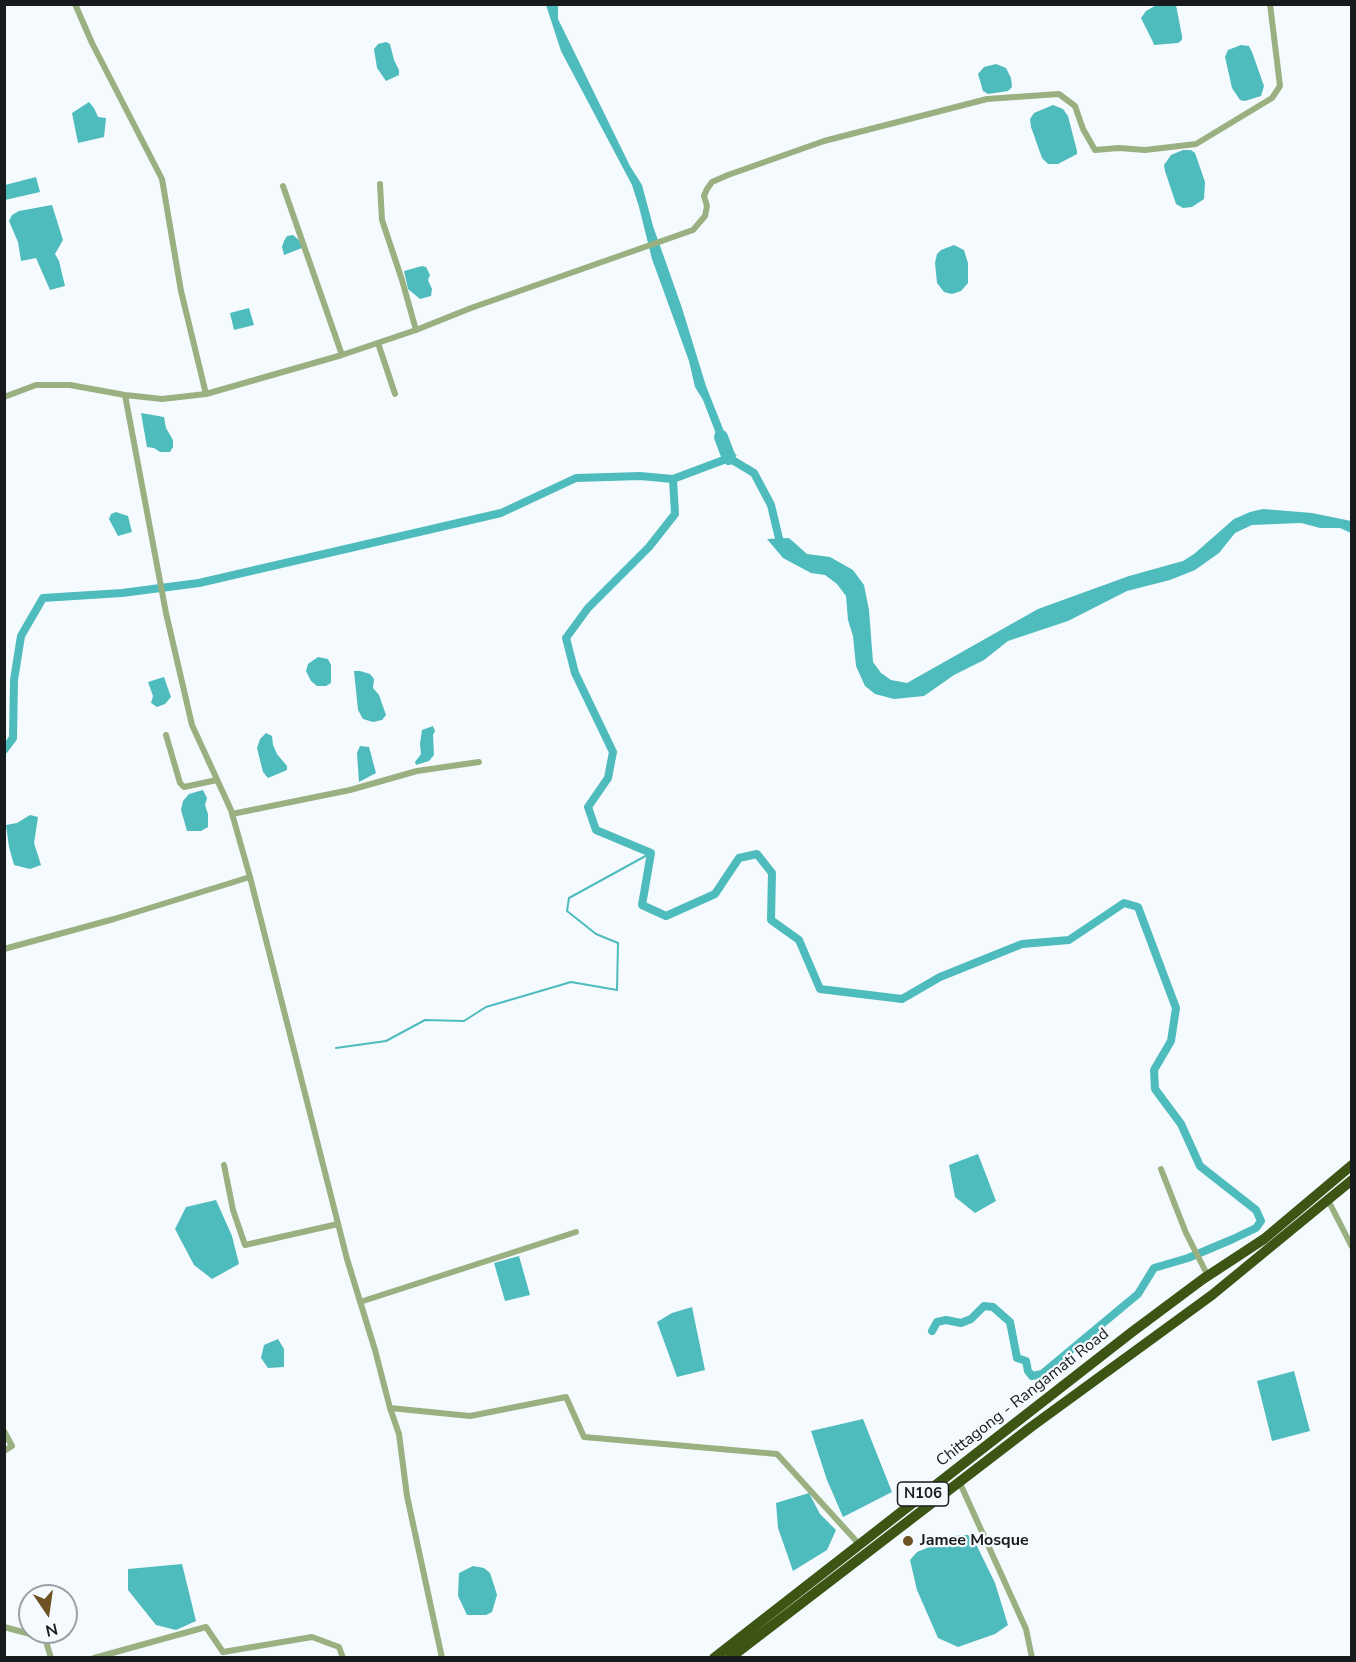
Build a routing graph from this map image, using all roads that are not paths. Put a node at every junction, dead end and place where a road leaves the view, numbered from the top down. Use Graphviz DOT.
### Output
graph roads {
  1 [pos="75,4"];
  2 [pos="1270,4"];
  3 [pos="380,184"];
  4 [pos="283,186"];
  5 [pos="416,330"];
  6 [pos="378,343"];
  7 [pos="342,355"];
  8 [pos="206,394"];
  9 [pos="395,394"];
  10 [pos="125,395"];
  11 [pos="4,397"];
  12 [pos="166,735"];
  13 [pos="479,762"];
  14 [pos="217,780"];
  15 [pos="232,814"];
  16 [pos="250,877"];
  17 [pos="4,949"];
  18 [pos="224,1165"];
  19 [pos="1352,1165"];
  20 [pos="1161,1169"];
  21 [pos="1352,1180"];
  22 [pos="1328,1200"];
  23 [pos="338,1224"];
  24 [pos="576,1232"];
  25 [pos="1352,1246"];
  26 [pos="1206,1278"];
  27 [pos="360,1302"];
  28 [pos="390,1408"];
  29 [pos="4,1431"];
  30 [pos="4,1450"];
  31 [pos="959,1481"];
  32 [pos="859,1544"];
  33 [pos="851,1557"];
  34 [pos="4,1627"];
  35 [pos="51,1658"];
  36 [pos="94,1658"];
  37 [pos="343,1658"];
  38 [pos="442,1658"];
  39 [pos="714,1658"];
  40 [pos="730,1658"];
  41 [pos="1032,1658"];
  1 -- 8 [label="street"];
  2 -- 5 [label="street"];
  3 -- 5 [label="street"];
  4 -- 7 [label="street"];
  5 -- 6 [label="street"];
  6 -- 7 [label="street"];
  6 -- 9 [label="street"];
  7 -- 8 [label="street"];
  8 -- 10 [label="street"];
  10 -- 11 [label="street"];
  10 -- 14 [label="street"];
  12 -- 14 [label="street"];
  13 -- 15 [label="street"];
  14 -- 15 [label="street"];
  15 -- 16 [label="street"];
  16 -- 17 [label="street"];
  16 -- 23 [label="street"];
  18 -- 23 [label="street"];
  19 -- 26 [label="highway, Chittagong - Rangamati Road / N106"];
  20 -- 26 [label="street"];
  21 -- 22 [label="highway"];
  22 -- 25 [label="street"];
  22 -- 31 [label="highway"];
  23 -- 27 [label="street"];
  24 -- 27 [label="street"];
  26 -- 32 [label="highway, Chittagong - Rangamati Road / N106"];
  27 -- 28 [label="street"];
  28 -- 32 [label="street"];
  28 -- 38 [label="street"];
  29 -- 30 [label="street"];
  31 -- 33 [label="highway"];
  31 -- 41 [label="street"];
  32 -- 33 [label="highway, Chittagong - Rangamati Road / N106"];
  33 -- 39 [label="highway, Chittagong - Rangamati Road / N106"];
  33 -- 40 [label="highway"];
  34 -- 35 [label="street"];
  36 -- 37 [label="street"];
}
